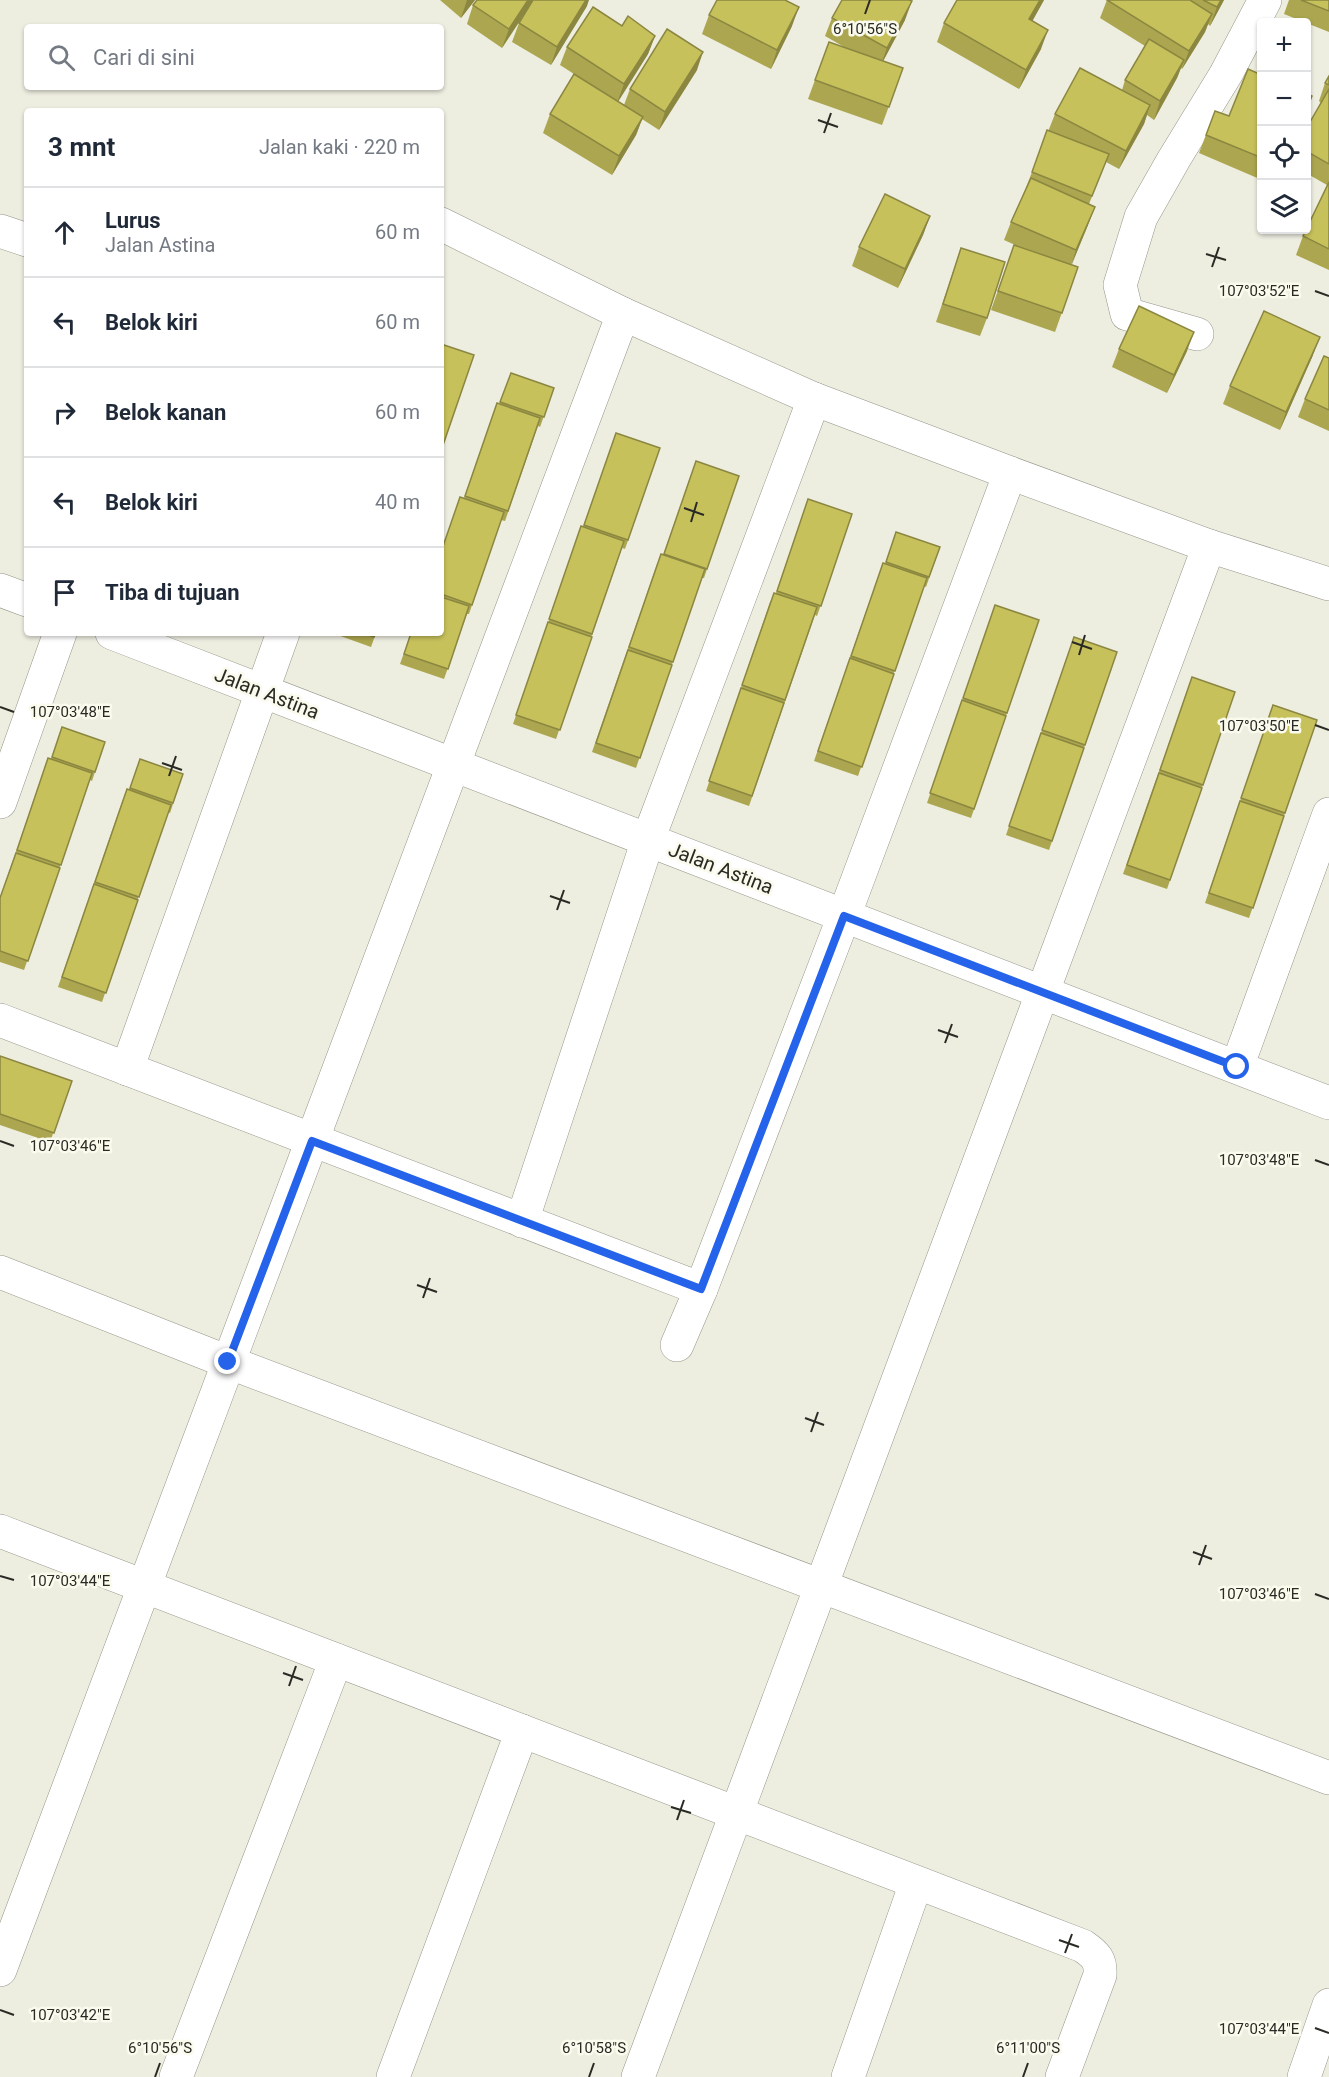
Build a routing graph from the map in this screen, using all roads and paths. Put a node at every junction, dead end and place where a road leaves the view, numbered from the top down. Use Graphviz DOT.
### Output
graph roads {
  1 [pos="1265,0"];
  2 [pos="444,225"];
  3 [pos="0,231"];
  4 [pos="24,239"];
  5 [pos="623,314"];
  6 [pos="1197,334"];
  7 [pos="814,399"];
  8 [pos="1010,473"];
  9 [pos="1209,546"];
  10 [pos="1329,584"];
  11 [pos="0,590"];
  12 [pos="24,599"];
  13 [pos="59,636"];
  14 [pos="120,636"];
  15 [pos="282,636"];
  16 [pos="261,691"];
  17 [pos="453,765"];
  18 [pos="0,801"];
  19 [pos="1329,814"];
  20 [pos="648,840"];
  21 [pos="844,916"];
  22 [pos="1042,993"];
  23 [pos="0,1020"];
  24 [pos="1237,1067"];
  25 [pos="127,1069"];
  26 [pos="1329,1103"];
  27 [pos="312,1141"];
  28 [pos="522,1221"];
  29 [pos="0,1272"];
  30 [pos="701,1289"];
  31 [pos="677,1345"];
  32 [pos="228,1362"];
  33 [pos="0,1531"];
  34 [pos="144,1586"];
  35 [pos="820,1586"];
  36 [pos="336,1660"];
  37 [pos="522,1731"];
  38 [pos="1329,1778"];
  39 [pos="736,1814"];
  40 [pos="916,1882"];
  41 [pos="0,1970"];
  42 [pos="1326,2025"];
  43 [pos="176,2077"];
  44 [pos="393,2077"];
  45 [pos="638,2077"];
  46 [pos="848,2077"];
  47 [pos="1062,2077"];
  48 [pos="1304,2077"];
  1 -- 6 [label="street"];
  2 -- 5 [label="street"];
  3 -- 4 [label="street"];
  5 -- 7 [label="street"];
  5 -- 17 [label="street"];
  7 -- 8 [label="street"];
  7 -- 20 [label="street"];
  8 -- 9 [label="street"];
  8 -- 21 [label="street"];
  9 -- 10 [label="street"];
  9 -- 22 [label="street"];
  11 -- 12 [label="street"];
  13 -- 18 [label="street"];
  14 -- 16 [label="street, Jalan Astina"];
  15 -- 16 [label="street"];
  16 -- 17 [label="street, Jalan Astina"];
  16 -- 25 [label="street"];
  17 -- 20 [label="street, Jalan Astina"];
  17 -- 27 [label="street"];
  19 -- 24 [label="street"];
  20 -- 21 [label="street, Jalan Astina"];
  20 -- 28 [label="street"];
  21 -- 22 [label="street, Jalan Astina"];
  21 -- 30 [label="street"];
  22 -- 24 [label="street, Jalan Astina"];
  22 -- 35 [label="street"];
  23 -- 25 [label="street"];
  24 -- 26 [label="street, Jalan Astina"];
  25 -- 27 [label="street"];
  27 -- 28 [label="street"];
  27 -- 32 [label="street"];
  28 -- 30 [label="street"];
  29 -- 32 [label="street"];
  30 -- 31 [label="street"];
  32 -- 34 [label="street"];
  32 -- 35 [label="street"];
  33 -- 34 [label="street"];
  34 -- 36 [label="street"];
  34 -- 41 [label="street"];
  35 -- 38 [label="street"];
  35 -- 39 [label="street"];
  36 -- 37 [label="street"];
  36 -- 43 [label="street"];
  37 -- 39 [label="street"];
  37 -- 44 [label="street"];
  39 -- 40 [label="street"];
  39 -- 45 [label="street"];
  40 -- 46 [label="street"];
  40 -- 47 [label="street"];
  42 -- 48 [label="street"];
}
